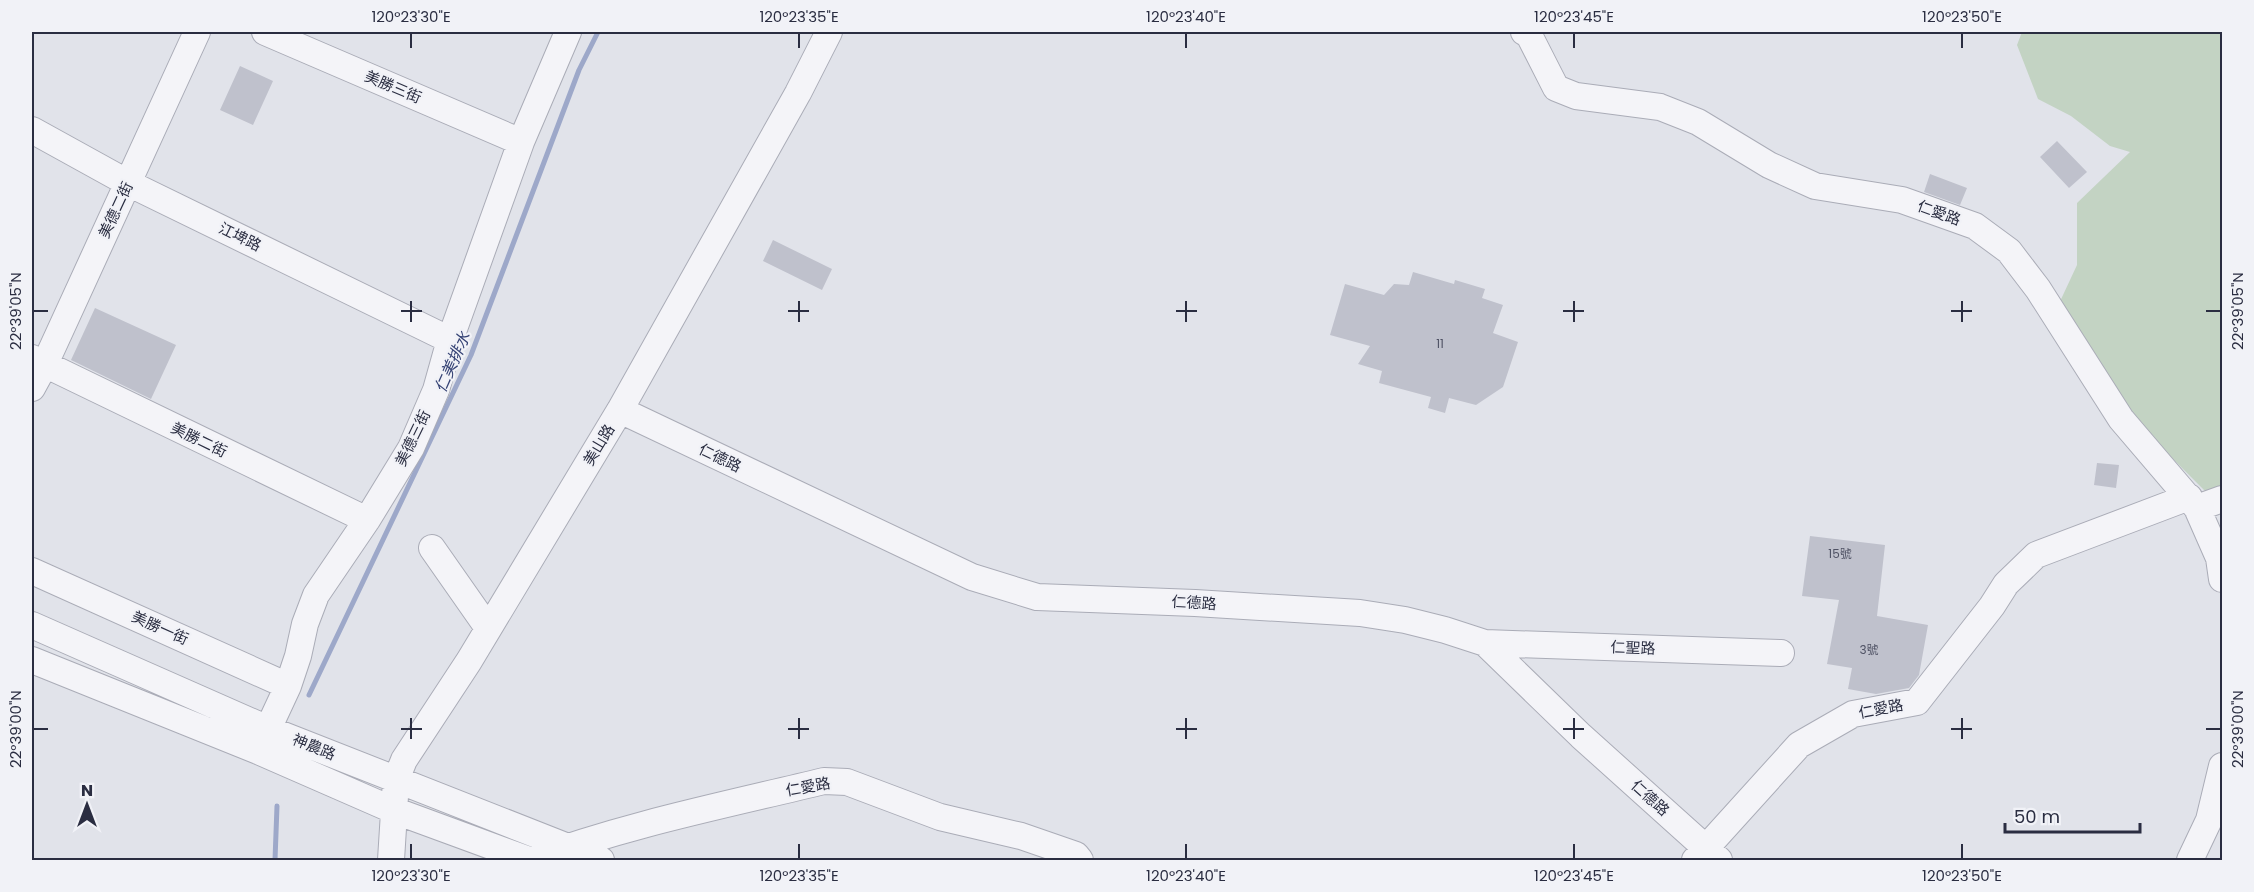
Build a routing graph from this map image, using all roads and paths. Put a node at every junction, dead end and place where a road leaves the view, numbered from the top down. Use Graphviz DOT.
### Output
graph roads {
  1 [pos="198,32"];
  2 [pos="265,32"];
  3 [pos="568,32"];
  4 [pos="829,32"];
  5 [pos="1524,32"];
  6 [pos="32,130"];
  7 [pos="521,142"];
  8 [pos="128,183"];
  9 [pos="450,340"];
  10 [pos="36,371"];
  11 [pos="620,410"];
  12 [pos="2223,499"];
  13 [pos="2193,502"];
  14 [pos="367,520"];
  15 [pos="432,548"];
  16 [pos="32,571"];
  17 [pos="2223,579"];
  18 [pos="32,626"];
  19 [pos="488,628"];
  20 [pos="1485,643"];
  21 [pos="1781,653"];
  22 [pos="32,660"];
  23 [pos="288,686"];
  24 [pos="268,729"];
  25 [pos="2223,765"];
  26 [pos="396,780"];
  27 [pos="393,810"];
  28 [pos="568,847"];
  29 [pos="1707,857"];
  30 [pos="391,861"];
  31 [pos="530,861"];
  32 [pos="601,861"];
  33 [pos="1080,861"];
  34 [pos="2190,861"];
  1 -- 8 [label="street, 美德二街"];
  2 -- 7 [label="street, 美勝三街"];
  3 -- 7 [label="street, 美德三街"];
  4 -- 11 [label="street, 美山路"];
  5 -- 13 [label="street, 仁愛路"];
  6 -- 8 [label="street, 江埤路"];
  7 -- 9 [label="street, 美德三街"];
  8 -- 9 [label="street, 江埤路"];
  8 -- 10 [label="street, 美德二街"];
  9 -- 14 [label="street, 美德三街"];
  10 -- 14 [label="street, 美勝二街"];
  11 -- 19 [label="street, 美山路"];
  11 -- 20 [label="street, 仁德路"];
  12 -- 13 [label="street"];
  13 -- 17 [label="street, 仁愛路"];
  13 -- 29 [label="street, 仁愛路"];
  14 -- 23 [label="street, 美德三街"];
  15 -- 19 [label="street"];
  16 -- 23 [label="street, 美勝一街"];
  18 -- 24 [label="street, 神農路"];
  19 -- 26 [label="street, 美山路"];
  20 -- 21 [label="street, 仁聖路"];
  20 -- 29 [label="street, 仁德路"];
  22 -- 27 [label="street, 神農路"];
  23 -- 24 [label="street, 美德三街"];
  24 -- 26 [label="street, 神農路"];
  25 -- 34 [label="street"];
  26 -- 27 [label="street, 美山路"];
  26 -- 28 [label="street, 神農路"];
  27 -- 30 [label="street, 美山路"];
  27 -- 31 [label="street, 神農路"];
  28 -- 31 [label="street, 仁愛路"];
  28 -- 32 [label="street, 神農路"];
  28 -- 33 [label="street, 仁愛路"];
}
